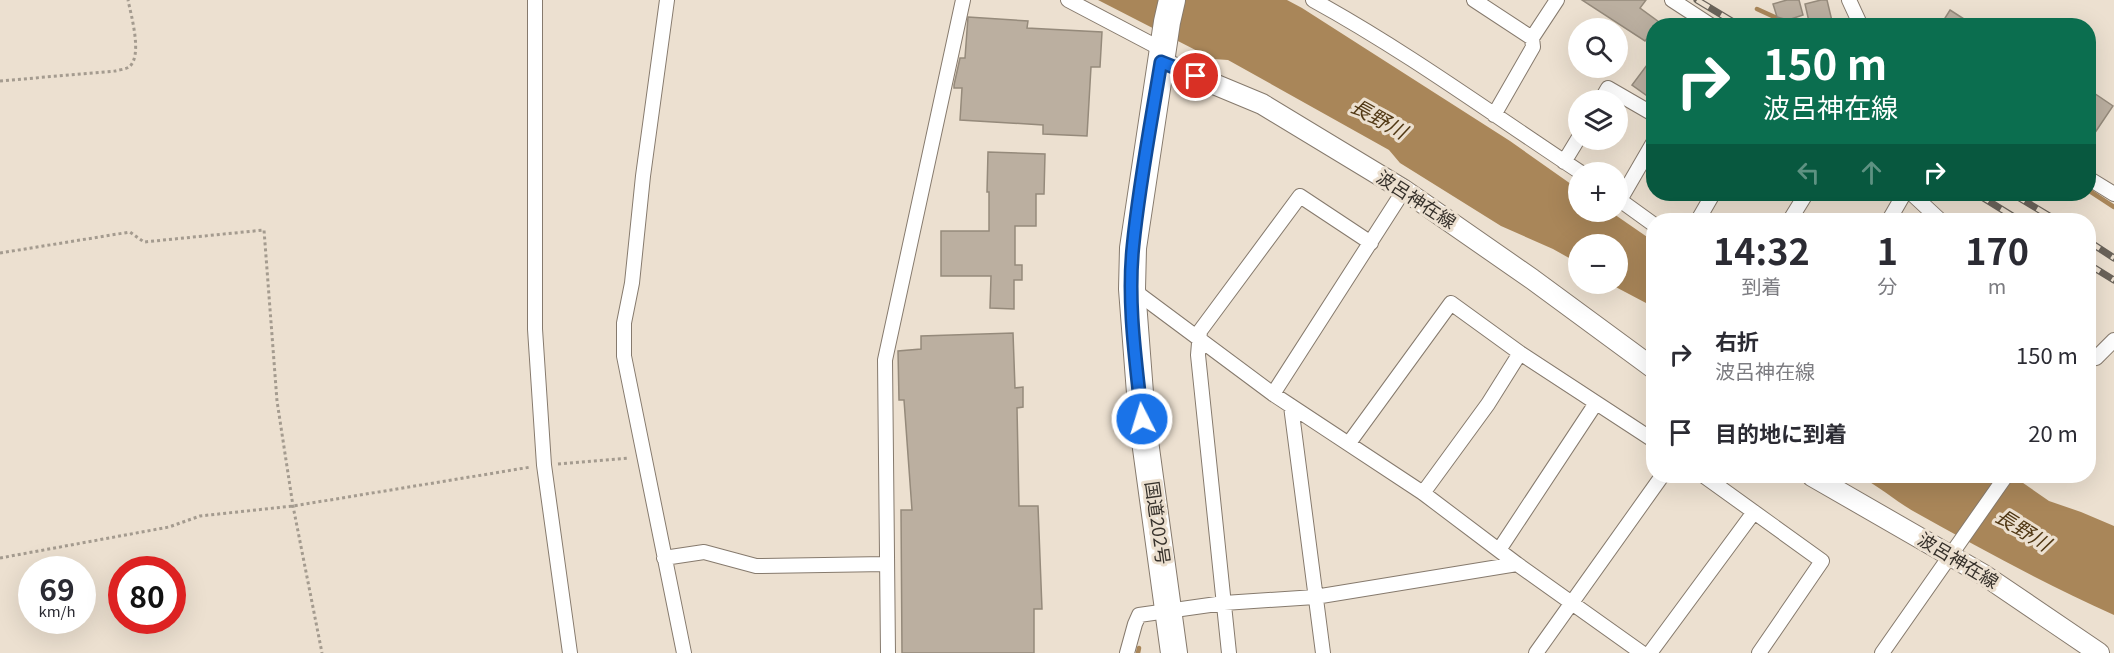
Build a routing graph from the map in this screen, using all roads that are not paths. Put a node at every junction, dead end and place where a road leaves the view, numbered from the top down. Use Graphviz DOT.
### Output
graph roads {
  1 [pos="535,0"];
  2 [pos="667,0"];
  3 [pos="963,0"];
  4 [pos="1068,0"];
  5 [pos="1172,0"];
  6 [pos="1313,0"];
  7 [pos="1474,0"];
  8 [pos="1557,0"];
  9 [pos="1672,0"];
  10 [pos="1849,0"];
  11 [pos="1700,18"];
  12 [pos="1857,18"];
  13 [pos="1532,38"];
  14 [pos="1162,56"];
  15 [pos="1628,100"];
  16 [pos="1646,110"];
  17 [pos="1494,115"];
  18 [pos="1571,150"];
  19 [pos="1646,154"];
  20 [pos="1564,162"];
  21 [pos="1568,164"];
  22 [pos="1628,183"];
  23 [pos="2096,183"];
  24 [pos="1404,190"];
  25 [pos="2114,194"];
  26 [pos="1920,201"];
  27 [pos="1628,206"];
  28 [pos="1932,213"];
  29 [pos="1646,219"];
  30 [pos="1371,243"];
  31 [pos="1132,289"];
  32 [pos="1200,339"];
  33 [pos="2114,340"];
  34 [pos="1520,353"];
  35 [pos="2096,358"];
  36 [pos="1646,363"];
  37 [pos="1273,394"];
  38 [pos="1596,403"];
  39 [pos="1291,406"];
  40 [pos="1646,435"];
  41 [pos="1349,443"];
  42 [pos="1657,483"];
  43 [pos="1714,483"];
  44 [pos="1824,483"];
  45 [pos="2001,483"];
  46 [pos="1423,493"];
  47 [pos="1754,512"];
  48 [pos="1499,550"];
  49 [pos="1951,555"];
  50 [pos="664,558"];
  51 [pos="886,564"];
  52 [pos="1517,564"];
  53 [pos="1315,597"];
  54 [pos="1572,602"];
  55 [pos="1224,603"];
  56 [pos="1169,609"];
  57 [pos="570,653"];
  58 [pos="684,653"];
  59 [pos="888,653"];
  60 [pos="1127,653"];
  61 [pos="1174,653"];
  62 [pos="1229,653"];
  63 [pos="1323,653"];
  64 [pos="1536,653"];
  65 [pos="1642,653"];
  66 [pos="1650,653"];
  67 [pos="1759,653"];
  68 [pos="1881,653"];
  69 [pos="2099,653"];
  1 -- 57 [label="street"];
  2 -- 50 [label="street"];
  3 -- 51 [label="street"];
  4 -- 14 [label="street"];
  5 -- 14 [label="highway, 国道202号"];
  6 -- 17 [label="street"];
  7 -- 13 [label="street"];
  8 -- 13 [label="street"];
  9 -- 11 [label="street"];
  10 -- 12 [label="street"];
  13 -- 17 [label="street"];
  14 -- 24 [label="main road, 波呂神在線"];
  14 -- 31 [label="highway, 国道202号"];
  15 -- 16 [label="street"];
  17 -- 20 [label="street"];
  18 -- 20 [label="street"];
  19 -- 22 [label="street"];
  20 -- 21 [label="street"];
  23 -- 25 [label="street"];
  24 -- 30 [label="street"];
  24 -- 36 [label="main road, 波呂神在線"];
  26 -- 28 [label="street"];
  27 -- 29 [label="street"];
  30 -- 32 [label="street"];
  30 -- 37 [label="street"];
  31 -- 32 [label="street"];
  31 -- 56 [label="highway, 国道202号"];
  32 -- 37 [label="street"];
  32 -- 55 [label="street"];
  33 -- 35 [label="street"];
  34 -- 38 [label="street"];
  34 -- 41 [label="street"];
  34 -- 46 [label="street"];
  37 -- 39 [label="street"];
  38 -- 40 [label="street"];
  38 -- 48 [label="street"];
  39 -- 41 [label="street"];
  39 -- 53 [label="street"];
  41 -- 46 [label="street"];
  42 -- 54 [label="street"];
  43 -- 47 [label="street"];
  44 -- 49 [label="main road, 波呂神在線"];
  45 -- 49 [label="street"];
  46 -- 48 [label="street"];
  47 -- 66 [label="street"];
  47 -- 67 [label="street"];
  48 -- 52 [label="street"];
  49 -- 68 [label="street"];
  49 -- 69 [label="main road, 波呂神在線"];
  50 -- 51 [label="street"];
  50 -- 58 [label="street"];
  51 -- 59 [label="street"];
  52 -- 53 [label="street"];
  52 -- 54 [label="street"];
  53 -- 55 [label="street"];
  53 -- 63 [label="street"];
  54 -- 64 [label="street"];
  54 -- 65 [label="street"];
  55 -- 56 [label="street"];
  55 -- 62 [label="street"];
  56 -- 60 [label="street"];
  56 -- 61 [label="highway, 国道202号"];
}
